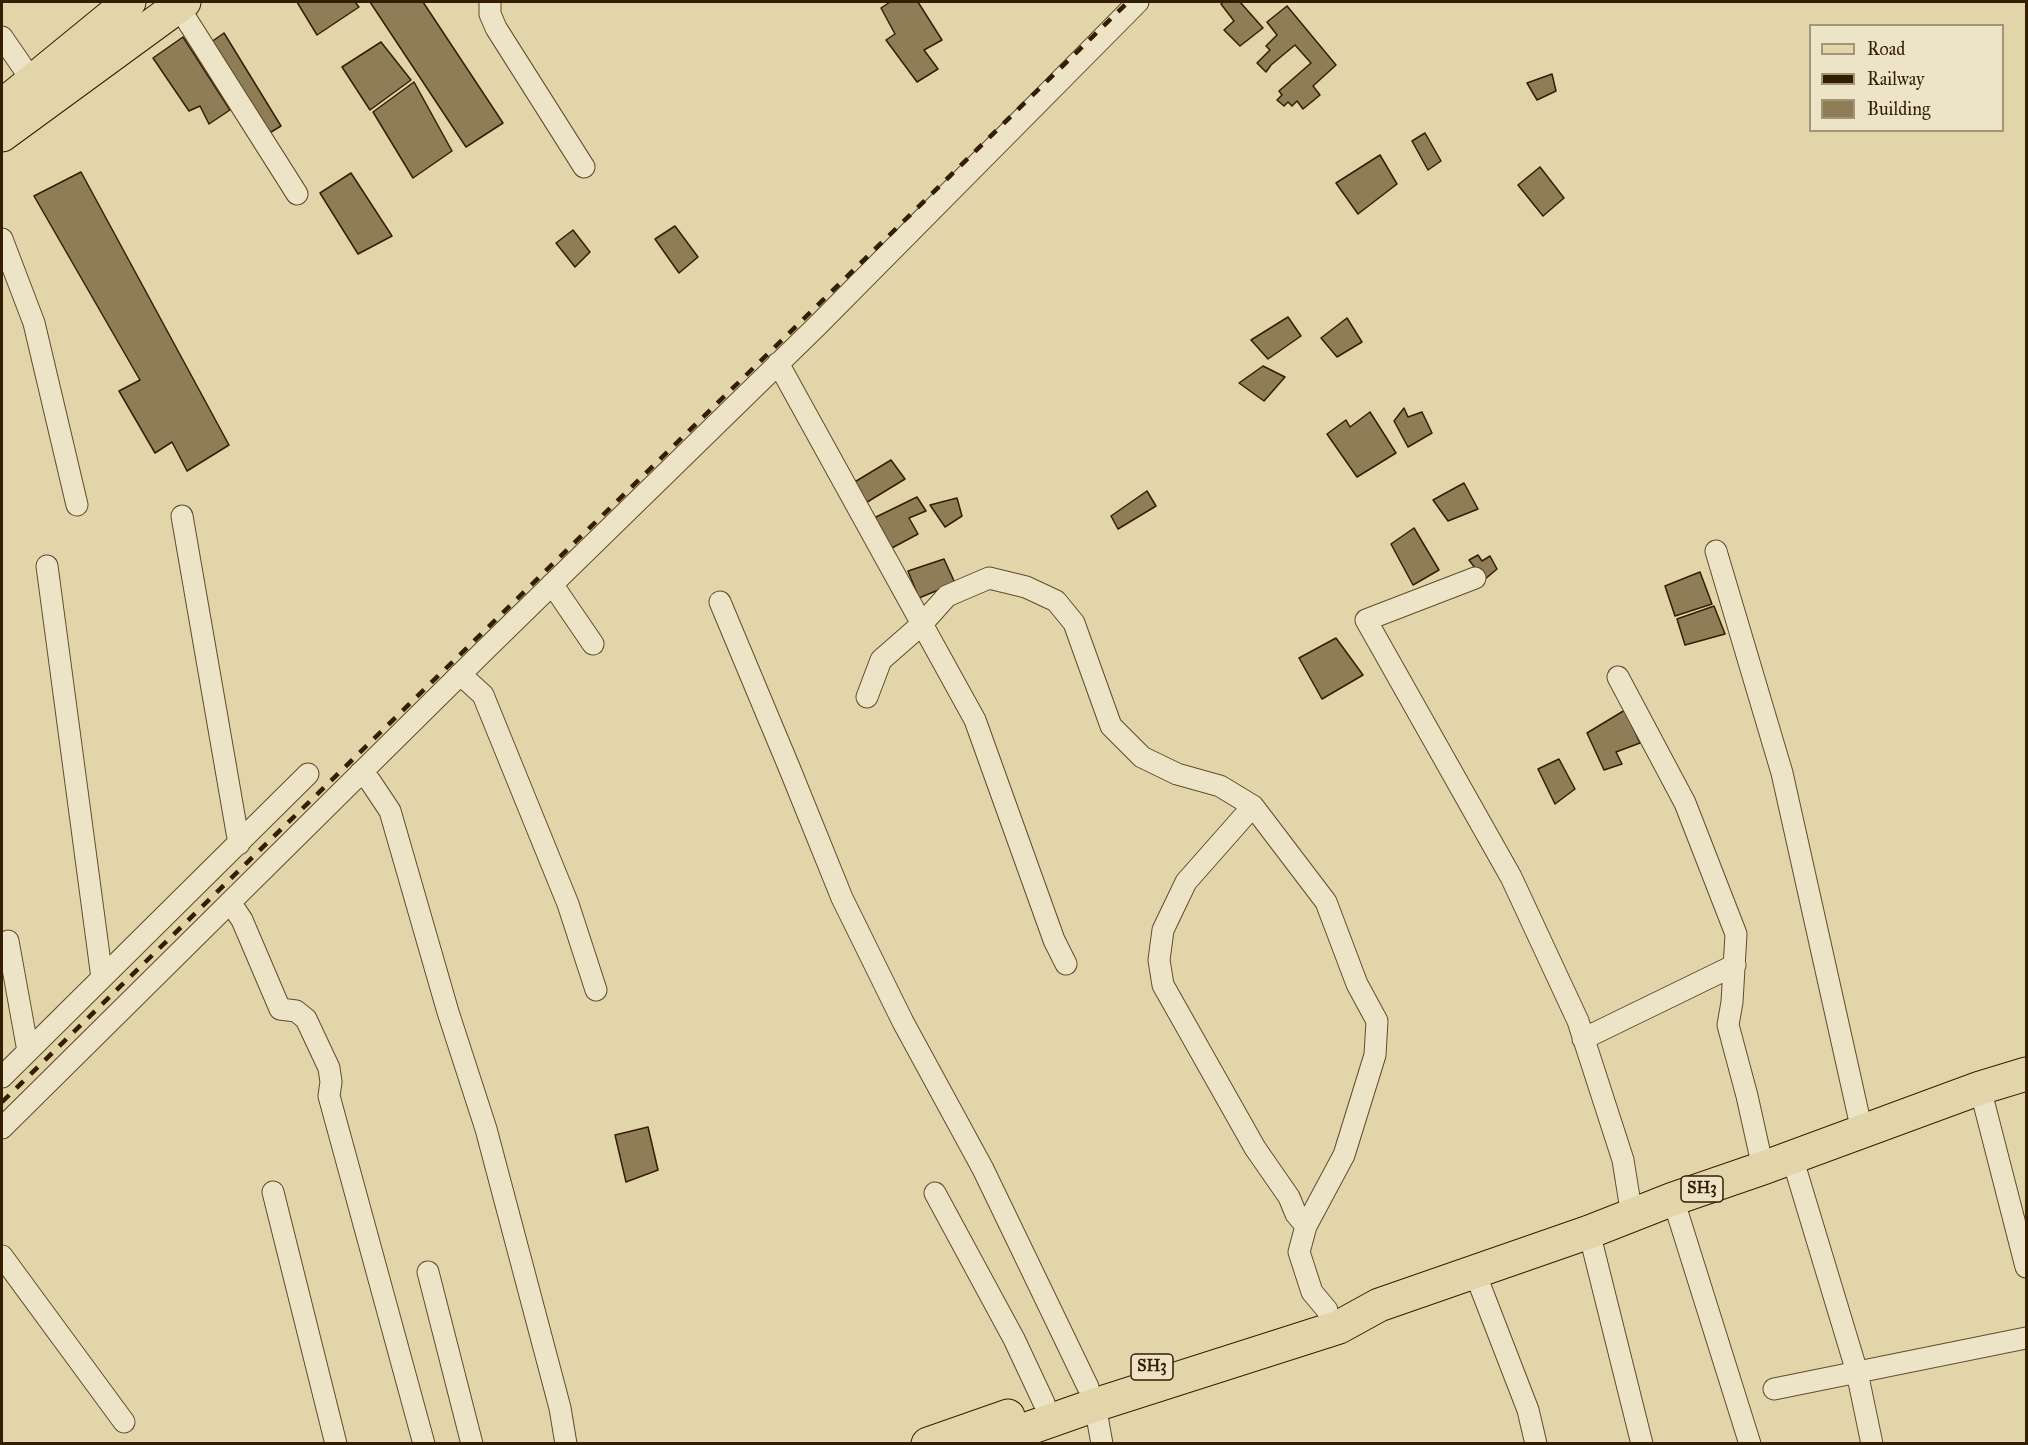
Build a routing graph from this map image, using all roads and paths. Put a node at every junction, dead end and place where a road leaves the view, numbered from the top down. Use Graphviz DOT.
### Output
graph roads {
  1 [pos="129,2"];
  2 [pos="490,2"];
  3 [pos="1138,2"];
  4 [pos="181,4"];
  5 [pos="2,37"];
  6 [pos="33,82"];
  7 [pos="2,106"];
  8 [pos="2,135"];
  9 [pos="584,167"];
  10 [pos="297,194"];
  11 [pos="2,239"];
  12 [pos="778,363"];
  13 [pos="77,505"];
  14 [pos="182,516"];
  15 [pos="1716,551"];
  16 [pos="47,566"];
  17 [pos="1475,578"];
  18 [pos="552,584"];
  19 [pos="720,602"];
  20 [pos="921,625"];
  21 [pos="593,644"];
  22 [pos="460,674"];
  23 [pos="1618,677"];
  24 [pos="867,697"];
  25 [pos="360,773"];
  26 [pos="308,774"];
  27 [pos="1253,806"];
  28 [pos="239,844"];
  29 [pos="230,902"];
  30 [pos="8,941"];
  31 [pos="1066,964"];
  32 [pos="1735,965"];
  33 [pos="102,978"];
  34 [pos="596,990"];
  35 [pos="1583,1039"];
  36 [pos="28,1051"];
  37 [pos="2026,1074"];
  38 [pos="2,1077"];
  39 [pos="1980,1088"];
  40 [pos="2,1128"];
  41 [pos="1862,1131"];
  42 [pos="1777,1163"];
  43 [pos="273,1192"];
  44 [pos="935,1193"];
  45 [pos="1673,1199"];
  46 [pos="1632,1216"];
  47 [pos="1306,1226"];
  48 [pos="1589,1232"];
  49 [pos="2,1256"];
  50 [pos="2026,1267"];
  51 [pos="428,1272"];
  52 [pos="1475,1273"];
  53 [pos="1379,1305"];
  54 [pos="1327,1310"];
  55 [pos="2026,1338"];
  56 [pos="1857,1372"];
  57 [pos="1774,1389"];
  58 [pos="1091,1396"];
  59 [pos="124,1422"];
  60 [pos="1033,1425"];
  61 [pos="336,1443"];
  62 [pos="424,1443"];
  63 [pos="472,1443"];
  64 [pos="566,1443"];
  65 [pos="928,1443"];
  66 [pos="984,1443"];
  67 [pos="1102,1443"];
  68 [pos="1536,1443"];
  69 [pos="1642,1443"];
  70 [pos="1750,1443"];
  71 [pos="1872,1443"];
  1 -- 6 [label="main road"];
  2 -- 9 [label="street"];
  3 -- 12 [label="street"];
  4 -- 8 [label="main road"];
  4 -- 10 [label="street"];
  5 -- 6 [label="street"];
  6 -- 7 [label="main road"];
  11 -- 13 [label="street"];
  12 -- 18 [label="street"];
  12 -- 20 [label="street"];
  14 -- 28 [label="street"];
  15 -- 41 [label="street"];
  16 -- 33 [label="street"];
  17 -- 35 [label="street"];
  18 -- 21 [label="street"];
  18 -- 22 [label="street"];
  19 -- 58 [label="street"];
  20 -- 24 [label="street"];
  20 -- 27 [label="street"];
  20 -- 31 [label="street"];
  22 -- 25 [label="street"];
  22 -- 34 [label="street"];
  23 -- 32 [label="street"];
  25 -- 29 [label="street"];
  25 -- 64 [label="street"];
  26 -- 28 [label="street"];
  27 -- 47 [label="street"];
  27 -- 47 [label="street"];
  28 -- 33 [label="street"];
  29 -- 40 [label="street"];
  29 -- 62 [label="street"];
  30 -- 36 [label="street"];
  32 -- 35 [label="street"];
  32 -- 42 [label="street"];
  33 -- 36 [label="street"];
  35 -- 46 [label="street"];
  36 -- 38 [label="street"];
  37 -- 39 [label="main road, SH3"];
  39 -- 41 [label="main road, SH3"];
  39 -- 50 [label="street"];
  41 -- 42 [label="main road, SH3"];
  42 -- 45 [label="main road, SH3"];
  42 -- 56 [label="street"];
  43 -- 61 [label="street"];
  44 -- 60 [label="street"];
  45 -- 46 [label="main road, SH3"];
  45 -- 70 [label="street"];
  46 -- 48 [label="main road, SH3"];
  47 -- 54 [label="street"];
  48 -- 52 [label="main road, SH3"];
  48 -- 69 [label="street"];
  49 -- 59 [label="street"];
  51 -- 63 [label="street"];
  52 -- 53 [label="main road, SH3"];
  52 -- 68 [label="street"];
  53 -- 54 [label="main road, SH3"];
  53 -- 58 [label="main road, SH3"];
  54 -- 58 [label="main road, SH3"];
  55 -- 56 [label="street"];
  56 -- 57 [label="street"];
  56 -- 71 [label="street"];
  58 -- 60 [label="main road, SH3"];
  58 -- 67 [label="street"];
  60 -- 65 [label="main road, SH3"];
  60 -- 66 [label="main road, SH3"];
}
